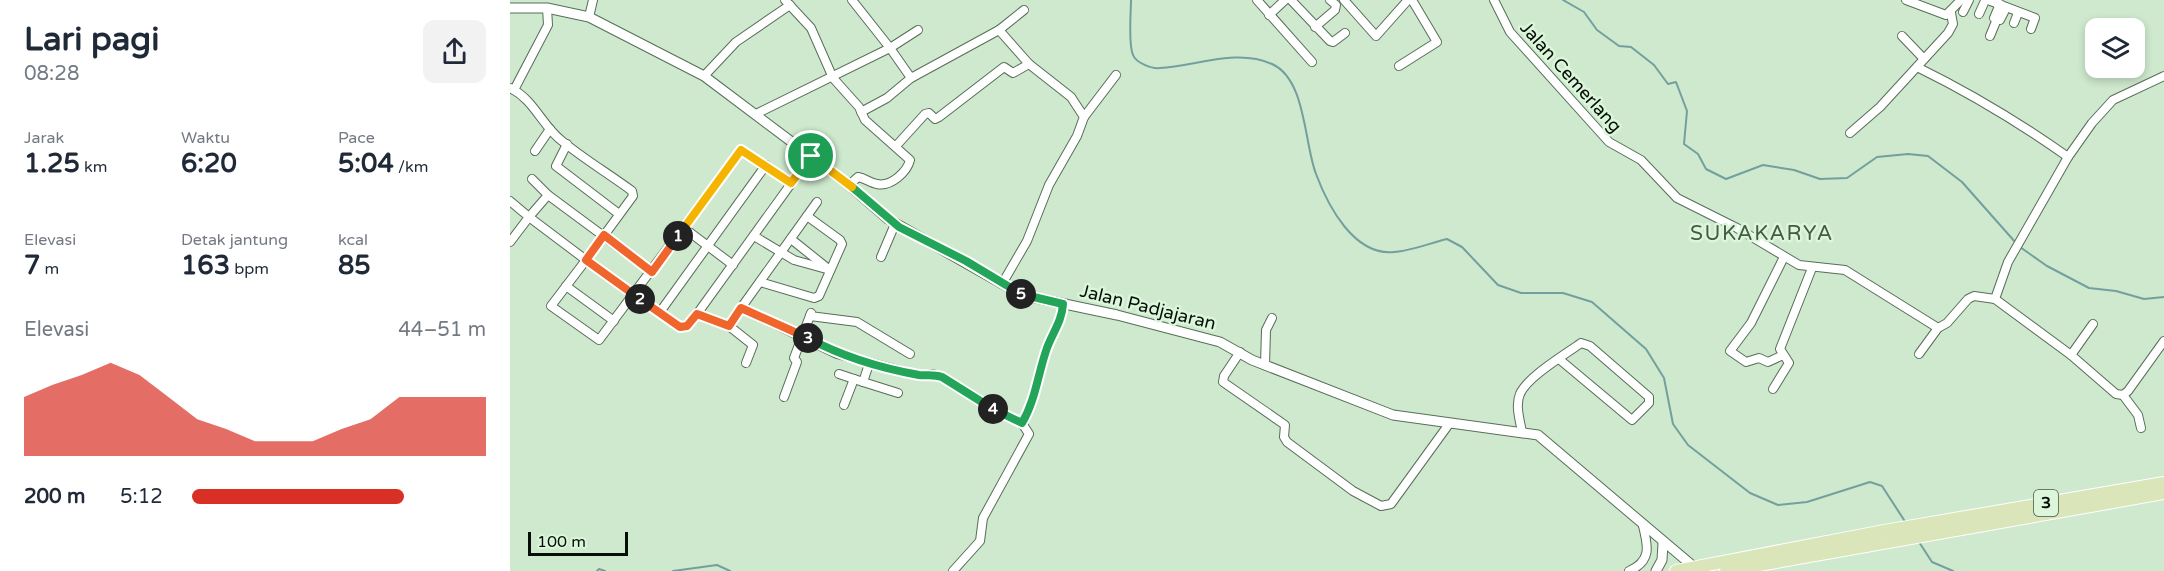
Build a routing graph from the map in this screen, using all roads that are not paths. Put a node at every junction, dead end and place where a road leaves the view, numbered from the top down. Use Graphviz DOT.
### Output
graph roads {
  1 [pos="593,0"];
  2 [pos="852,0"];
  3 [pos="1257,0"];
  4 [pos="1285,0"];
  5 [pos="1291,0"];
  6 [pos="1344,0"];
  7 [pos="1410,0"];
  8 [pos="1494,0"];
  9 [pos="1906,0"];
  10 [pos="1961,0"];
  11 [pos="1969,0"];
  12 [pos="1984,1"];
  13 [pos="1334,2"];
  14 [pos="787,3"];
  15 [pos="2003,6"];
  16 [pos="510,8"];
  17 [pos="548,8"];
  18 [pos="1024,10"];
  19 [pos="1963,12"];
  20 [pos="1951,13"];
  21 [pos="2018,13"];
  22 [pos="1979,14"];
  23 [pos="1269,15"];
  24 [pos="589,16"];
  25 [pos="2014,23"];
  26 [pos="1316,27"];
  27 [pos="2031,29"];
  28 [pos="918,30"];
  29 [pos="999,30"];
  30 [pos="1344,33"];
  31 [pos="1902,36"];
  32 [pos="1990,36"];
  33 [pos="890,48"];
  34 [pos="1924,59"];
  35 [pos="1312,62"];
  36 [pos="1029,64"];
  37 [pos="1399,66"];
  38 [pos="1917,67"];
  39 [pos="1116,75"];
  40 [pos="704,76"];
  41 [pos="2164,76"];
  42 [pos="833,78"];
  43 [pos="911,78"];
  44 [pos="512,89"];
  45 [pos="861,112"];
  46 [pos="756,114"];
  47 [pos="1084,117"];
  48 [pos="550,129"];
  49 [pos="1850,133"];
  50 [pos="567,144"];
  51 [pos="896,146"];
  52 [pos="535,151"];
  53 [pos="811,156"];
  54 [pos="2068,157"];
  55 [pos="766,165"];
  56 [pos="531,179"];
  57 [pos="791,183"];
  58 [pos="849,185"];
  59 [pos="548,195"];
  60 [pos="510,201"];
  61 [pos="817,202"];
  62 [pos="620,214"];
  63 [pos="807,216"];
  64 [pos="529,217"];
  65 [pos="895,224"];
  66 [pos="684,228"];
  67 [pos="604,235"];
  68 [pos="754,236"];
  69 [pos="791,239"];
  70 [pos="510,242"];
  71 [pos="708,246"];
  72 [pos="782,253"];
  73 [pos="881,257"];
  74 [pos="1784,257"];
  75 [pos="586,260"];
  76 [pos="733,265"];
  77 [pos="1812,268"];
  78 [pos="830,270"];
  79 [pos="652,272"];
  80 [pos="760,282"];
  81 [pos="1002,284"];
  82 [pos="566,286"];
  83 [pos="634,295"];
  84 [pos="1995,299"];
  85 [pos="1063,304"];
  86 [pos="741,308"];
  87 [pos="660,312"];
  88 [pos="697,314"];
  89 [pos="1272,318"];
  90 [pos="614,321"];
  91 [pos="2093,324"];
  92 [pos="729,326"];
  93 [pos="1938,328"];
  94 [pos="802,335"];
  95 [pos="2164,340"];
  96 [pos="1240,352"];
  97 [pos="910,354"];
  98 [pos="1919,354"];
  99 [pos="1783,355"];
  100 [pos="2071,355"];
  101 [pos="1559,359"];
  102 [pos="746,363"];
  103 [pos="869,364"];
  104 [pos="1265,365"];
  105 [pos="839,374"];
  106 [pos="854,379"];
  107 [pos="863,382"];
  108 [pos="1773,389"];
  109 [pos="898,393"];
  110 [pos="2122,395"];
  111 [pos="784,397"];
  112 [pos="844,405"];
  113 [pos="1022,423"];
  114 [pos="1449,424"];
  115 [pos="2141,428"];
  116 [pos="1522,432"];
  117 [pos="2164,483"];
  118 [pos="2164,493"];
  119 [pos="1643,526"];
  120 [pos="1930,530"];
  121 [pos="1882,537"];
  122 [pos="1663,543"];
  123 [pos="1694,567"];
  124 [pos="953,571"];
  125 [pos="1629,571"];
  126 [pos="1656,571"];
  127 [pos="1676,571"];
  128 [pos="1730,571"];
  1 -- 24 [label="street"];
  2 -- 33 [label="street"];
  3 -- 23 [label="street"];
  4 -- 23 [label="street"];
  5 -- 26 [label="street"];
  6 -- 7 [label="street"];
  7 -- 37 [label="street"];
  8 -- 74 [label="street, Jalan Cemerlang"];
  9 -- 20 [label="street"];
  10 -- 20 [label="street"];
  11 -- 19 [label="street"];
  12 -- 15 [label="street"];
  12 -- 22 [label="street"];
  13 -- 26 [label="street"];
  14 -- 40 [label="street"];
  14 -- 42 [label="street"];
  15 -- 21 [label="street"];
  15 -- 32 [label="street"];
  16 -- 17 [label="street, Jalan Padjajaran"];
  17 -- 24 [label="street, Jalan Padjajaran"];
  17 -- 44 [label="street"];
  18 -- 29 [label="street"];
  20 -- 34 [label="street"];
  21 -- 25 [label="street"];
  21 -- 27 [label="street"];
  23 -- 35 [label="street"];
  24 -- 40 [label="street, Jalan Padjajaran"];
  26 -- 30 [label="street"];
  28 -- 33 [label="street"];
  29 -- 36 [label="street"];
  29 -- 43 [label="street"];
  31 -- 34 [label="street"];
  33 -- 42 [label="street"];
  33 -- 43 [label="street"];
  34 -- 38 [label="street"];
  36 -- 47 [label="street"];
  36 -- 51 [label="street"];
  38 -- 49 [label="street"];
  38 -- 54 [label="street"];
  39 -- 47 [label="street"];
  40 -- 46 [label="street, Jalan Padjajaran"];
  41 -- 54 [label="street"];
  42 -- 45 [label="street"];
  42 -- 46 [label="street"];
  43 -- 45 [label="street"];
  44 -- 48 [label="street"];
  45 -- 51 [label="street"];
  46 -- 53 [label="street, Jalan Padjajaran"];
  47 -- 81 [label="street"];
  48 -- 50 [label="street"];
  48 -- 52 [label="street"];
  50 -- 62 [label="street"];
  50 -- 62 [label="street"];
  51 -- 58 [label="street"];
  53 -- 57 [label="street"];
  53 -- 58 [label="street, Jalan Padjajaran"];
  54 -- 84 [label="street"];
  55 -- 57 [label="street"];
  55 -- 66 [label="street"];
  55 -- 71 [label="street"];
  56 -- 59 [label="street"];
  57 -- 68 [label="street"];
  58 -- 65 [label="street, Jalan Padjajaran"];
  59 -- 64 [label="street"];
  59 -- 67 [label="street"];
  60 -- 64 [label="street"];
  61 -- 63 [label="street"];
  62 -- 67 [label="street"];
  63 -- 69 [label="street"];
  63 -- 78 [label="street"];
  64 -- 70 [label="street"];
  64 -- 75 [label="street"];
  65 -- 73 [label="street"];
  65 -- 81 [label="street, Jalan Padjajaran"];
  66 -- 71 [label="street"];
  66 -- 79 [label="street"];
  67 -- 75 [label="street"];
  67 -- 79 [label="street"];
  68 -- 72 [label="street"];
  68 -- 76 [label="street"];
  69 -- 72 [label="street"];
  69 -- 78 [label="street"];
  71 -- 76 [label="street"];
  71 -- 87 [label="street"];
  72 -- 78 [label="street"];
  72 -- 80 [label="street"];
  74 -- 77 [label="street, Jalan Cemerlang"];
  74 -- 99 [label="street"];
  75 -- 82 [label="street"];
  75 -- 83 [label="street"];
  76 -- 88 [label="street"];
  77 -- 93 [label="street, Jalan Cemerlang"];
  77 -- 99 [label="street"];
  78 -- 80 [label="street"];
  79 -- 83 [label="street"];
  80 -- 86 [label="street"];
  81 -- 85 [label="street, Jalan Padjajaran"];
  82 -- 90 [label="street"];
  82 -- 90 [label="street"];
  83 -- 87 [label="street"];
  83 -- 90 [label="street"];
  84 -- 93 [label="street"];
  84 -- 100 [label="street"];
  85 -- 96 [label="street, Jalan Padjajaran"];
  85 -- 113 [label="street"];
  86 -- 92 [label="street"];
  86 -- 94 [label="street"];
  87 -- 88 [label="street"];
  88 -- 92 [label="street"];
  89 -- 104 [label="street"];
  91 -- 100 [label="street"];
  92 -- 102 [label="street"];
  93 -- 98 [label="street"];
  94 -- 97 [label="street"];
  94 -- 103 [label="street"];
  94 -- 111 [label="street"];
  95 -- 110 [label="street"];
  96 -- 104 [label="street, Jalan Padjajaran"];
  96 -- 114 [label="street"];
  99 -- 108 [label="street"];
  100 -- 110 [label="street"];
  101 -- 101 [label="street"];
  101 -- 116 [label="street"];
  103 -- 107 [label="street"];
  103 -- 113 [label="street"];
  104 -- 114 [label="street, Jalan Padjajaran"];
  105 -- 106 [label="street"];
  106 -- 107 [label="street"];
  106 -- 112 [label="street"];
  107 -- 109 [label="street"];
  110 -- 115 [label="street"];
  113 -- 124 [label="street"];
  114 -- 116 [label="street, Jalan Padjajaran"];
  116 -- 119 [label="street, Jalan Padjajaran"];
  117 -- 120 [label="main road, 3"];
  118 -- 120 [label="main road, 3"];
  119 -- 122 [label="street, Jalan Padjajaran"];
  119 -- 125 [label="street"];
  120 -- 121 [label="main road, 3"];
  121 -- 123 [label="main road, 3"];
  121 -- 128 [label="main road, 3"];
  122 -- 123 [label="street, Jalan Padjajaran"];
  122 -- 126 [label="street"];
  123 -- 127 [label="main road, 3"];
}
